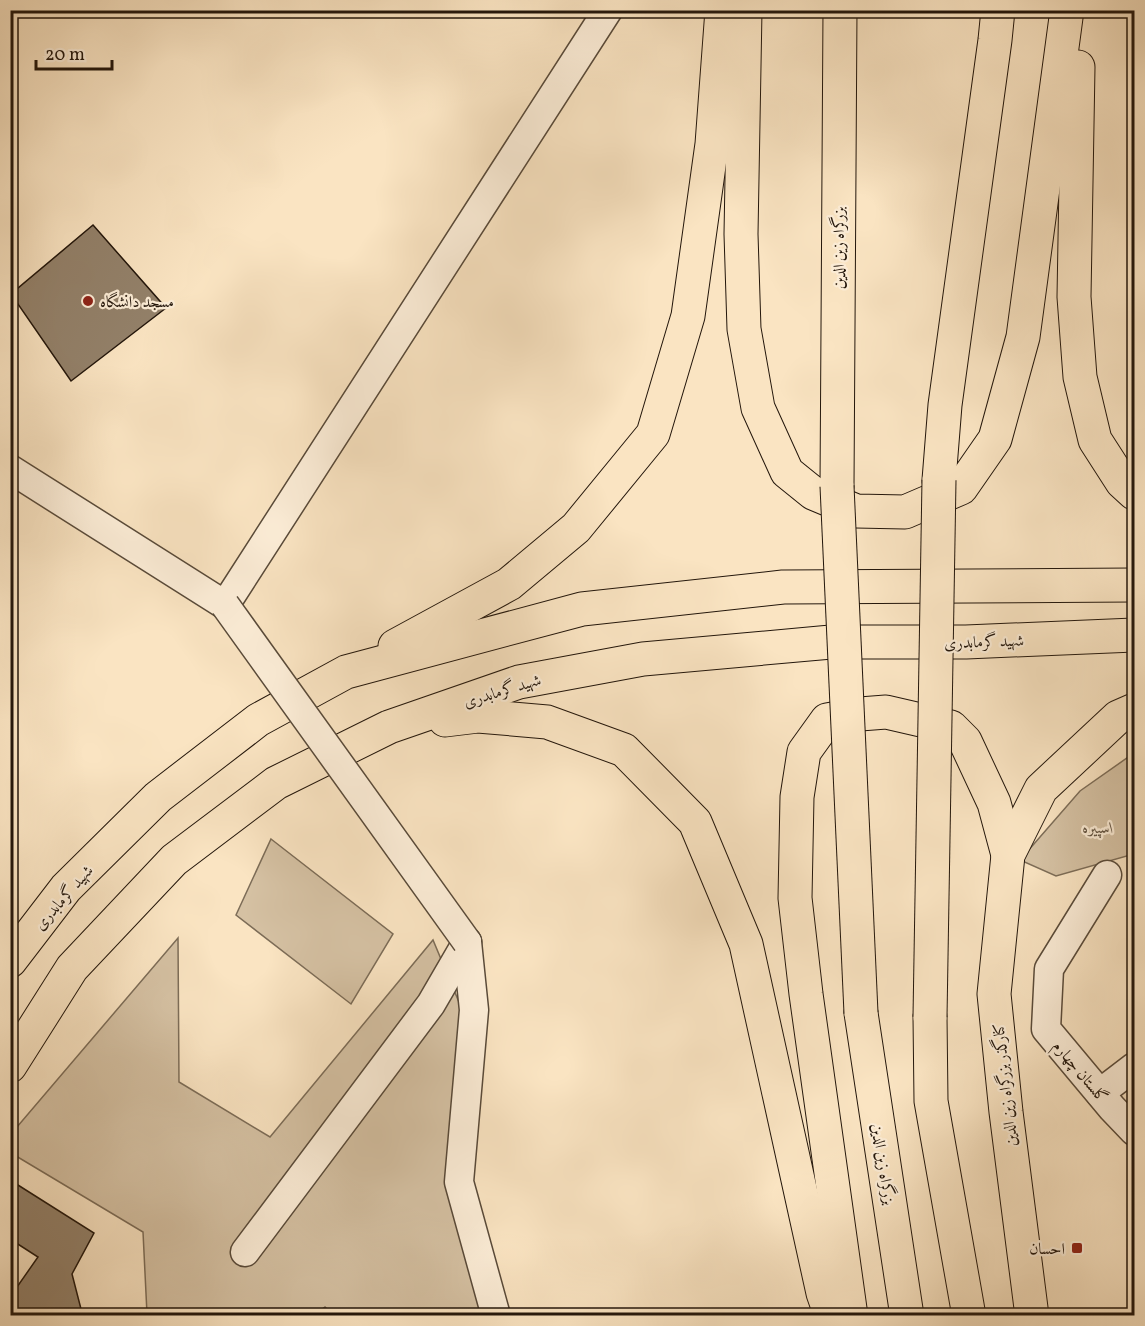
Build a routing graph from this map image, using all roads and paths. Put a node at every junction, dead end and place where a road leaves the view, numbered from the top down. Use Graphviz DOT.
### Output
graph roads {
  1 [pos="608,10"];
  2 [pos="722,10"];
  3 [pos="746,10"];
  4 [pos="840,10"];
  5 [pos="998,10"];
  6 [pos="1066,10"];
  7 [pos="1079,10"];
  8 [pos="10,469"];
  9 [pos="1134,493"];
  10 [pos="1134,585"];
  11 [pos="225,605"];
  12 [pos="1134,635"];
  13 [pos="346,672"];
  14 [pos="1134,710"];
  15 [pos="389,728"];
  16 [pos="1008,855"];
  17 [pos="1107,874"];
  18 [pos="466,942"];
  19 [pos="10,961"];
  20 [pos="10,1066"];
  21 [pos="1134,1067"];
  22 [pos="1100,1093"];
  23 [pos="1134,1131"];
  24 [pos="245,1252"];
  25 [pos="496,1316"];
  26 [pos="831,1316"];
  27 [pos="851,1316"];
  28 [pos="907,1316"];
  29 [pos="969,1316"];
  30 [pos="1032,1316"];
  1 -- 11 [label="street"];
  2 -- 13 [label="main road"];
  3 -- 6 [label="main road"];
  4 -- 28 [label="main road, بزرگراه زین الدین, bridge"];
  5 -- 29 [label="main road, bridge"];
  7 -- 9 [label="main road"];
  8 -- 11 [label="street"];
  10 -- 13 [label="main road, شهید گرمابدری"];
  11 -- 18 [label="street, bridge"];
  12 -- 15 [label="main road, شهید گرمابدری"];
  13 -- 19 [label="main road, شهید گرمابدری"];
  14 -- 16 [label="main road"];
  15 -- 20 [label="main road, شهید گرمابدری"];
  15 -- 26 [label="main road"];
  16 -- 27 [label="main road"];
  16 -- 30 [label="main road, کنارگذر بزرگراه زین الدین"];
  17 -- 22 [label="street, گلستان چهارم"];
  18 -- 24 [label="street"];
  18 -- 25 [label="street"];
  21 -- 22 [label="street"];
  22 -- 23 [label="street, گلستان چهارم"];
}
